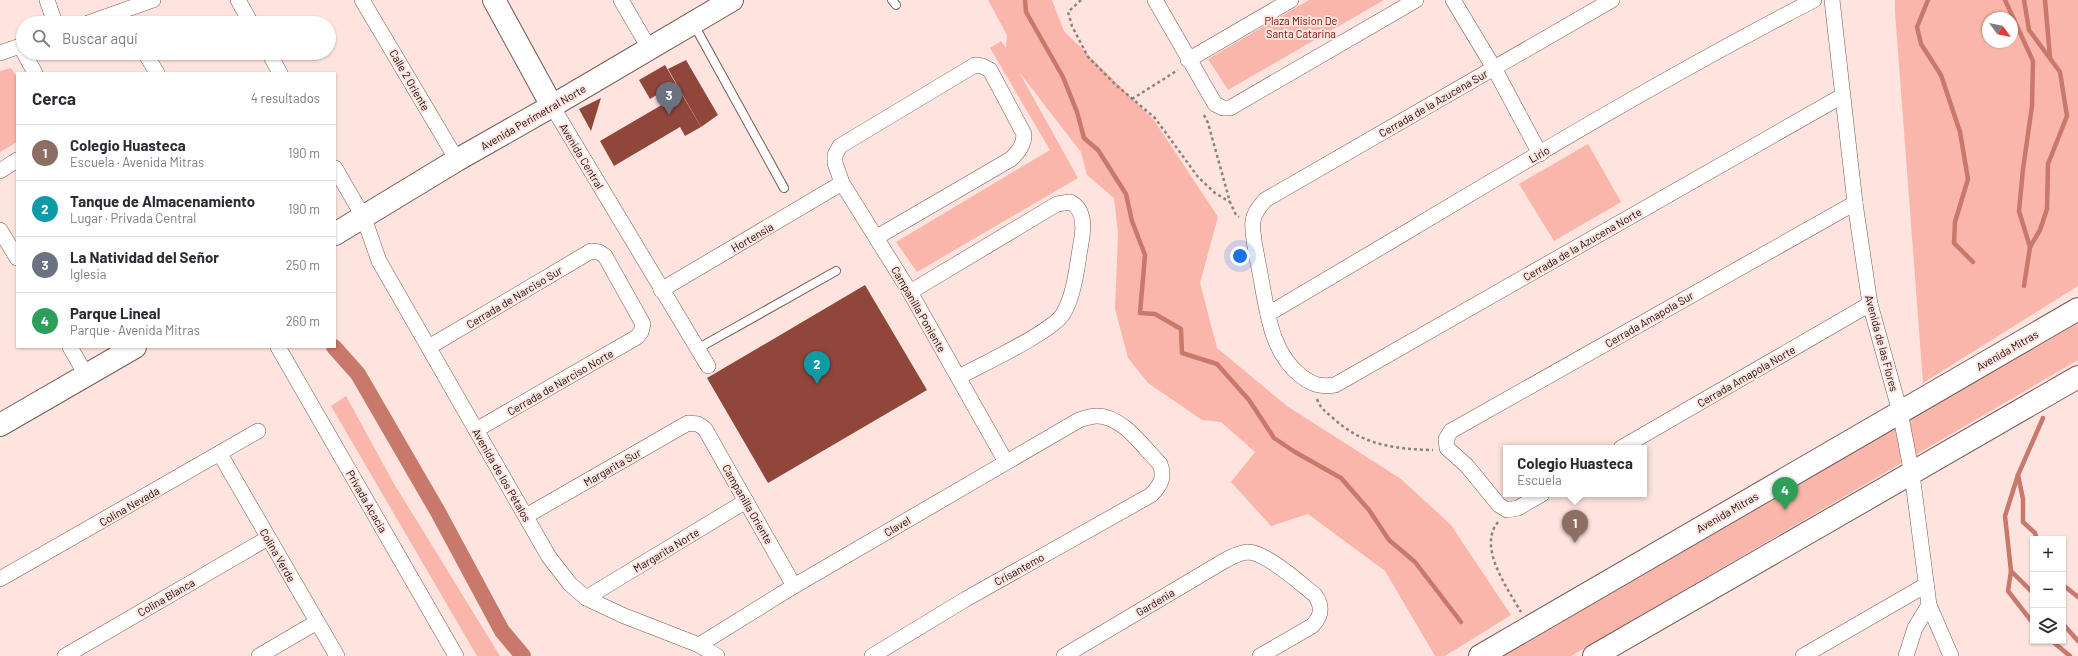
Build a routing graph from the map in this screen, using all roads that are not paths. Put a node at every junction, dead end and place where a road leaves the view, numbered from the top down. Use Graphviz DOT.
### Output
graph roads {
  1 [pos="48,0"];
  2 [pos="153,0"];
  3 [pos="238,0"];
  4 [pos="362,0"];
  5 [pos="494,0"];
  6 [pos="621,0"];
  7 [pos="732,0"];
  8 [pos="1154,0"];
  9 [pos="1291,0"];
  10 [pos="1416,0"];
  11 [pos="1453,0"];
  12 [pos="1612,0"];
  13 [pos="1814,0"];
  14 [pos="1832,0"];
  15 [pos="53,16"];
  16 [pos="127,16"];
  17 [pos="247,16"];
  18 [pos="693,22"];
  19 [pos="649,48"];
  20 [pos="16,50"];
  21 [pos="0,53"];
  22 [pos="28,60"];
  23 [pos="149,60"];
  24 [pos="272,60"];
  25 [pos="1183,61"];
  26 [pos="1494,68"];
  27 [pos="34,72"];
  28 [pos="156,72"];
  29 [pos="279,72"];
  30 [pos="1842,96"];
  31 [pos="552,106"];
  32 [pos="1540,154"];
  33 [pos="457,160"];
  34 [pos="16,161"];
  35 [pos="336,170"];
  36 [pos="0,171"];
  37 [pos="842,183"];
  38 [pos="784,188"];
  39 [pos="1855,203"];
  40 [pos="364,218"];
  41 [pos="0,230"];
  42 [pos="336,233"];
  43 [pos="877,237"];
  44 [pos="16,256"];
  45 [pos="836,271"];
  46 [pos="661,290"];
  47 [pos="910,292"];
  48 [pos="1870,304"];
  49 [pos="2078,309"];
  50 [pos="1268,314"];
  51 [pos="641,332"];
  52 [pos="429,347"];
  53 [pos="71,348"];
  54 [pos="133,348"];
  55 [pos="279,348"];
  56 [pos="697,349"];
  57 [pos="708,366"];
  58 [pos="86,375"];
  59 [pos="959,377"];
  60 [pos="2078,377"];
  61 [pos="1900,412"];
  62 [pos="0,424"];
  63 [pos="698,424"];
  64 [pos="476,430"];
  65 [pos="258,431"];
  66 [pos="1626,445"];
  67 [pos="220,454"];
  68 [pos="1006,462"];
  69 [pos="1912,474"];
  70 [pos="1163,479"];
  71 [pos="1537,497"];
  72 [pos="746,501"];
  73 [pos="526,516"];
  74 [pos="268,538"];
  75 [pos="0,579"];
  76 [pos="1926,584"];
  77 [pos="794,586"];
  78 [pos="586,598"];
  79 [pos="1929,605"];
  80 [pos="317,622"];
  81 [pos="699,645"];
  82 [pos="64,656"];
  83 [pos="259,656"];
  84 [pos="337,656"];
  85 [pos="456,656"];
  86 [pos="717,656"];
  87 [pos="872,656"];
  88 [pos="1064,656"];
  89 [pos="1260,656"];
  90 [pos="1480,656"];
  91 [pos="1594,656"];
  92 [pos="1804,656"];
  93 [pos="1906,656"];
  94 [pos="1952,656"];
  1 -- 15 [label="street"];
  2 -- 16 [label="street"];
  3 -- 17 [label="street"];
  4 -- 33 [label="street, Calle 2 Oriente"];
  5 -- 31 [label="street, Avenida Central"];
  6 -- 19 [label="street"];
  7 -- 18 [label="street, Avenida Perimetral Norte"];
  8 -- 25 [label="street"];
  9 -- 25 [label="street"];
  10 -- 25 [label="street"];
  11 -- 26 [label="street"];
  12 -- 26 [label="street, Cerrada de la Azucena Sur"];
  13 -- 32 [label="street, Lirio"];
  14 -- 30 [label="street, Avenida de las Flores"];
  18 -- 19 [label="street, Avenida Perimetral Norte"];
  18 -- 38 [label="lane"];
  19 -- 31 [label="street, Avenida Perimetral Norte"];
  20 -- 21 [label="street"];
  22 -- 27 [label="street"];
  23 -- 28 [label="street"];
  24 -- 29 [label="street"];
  26 -- 32 [label="street"];
  26 -- 50 [label="street, Cerrada de la Azucena Sur"];
  30 -- 39 [label="street, Avenida de las Flores"];
  30 -- 50 [label="street, Cerrada de la Azucena Norte"];
  31 -- 33 [label="street, Avenida Perimetral Norte"];
  31 -- 46 [label="street, Avenida Central"];
  32 -- 50 [label="street, Lirio"];
  33 -- 40 [label="street, Avenida Perimetral Norte"];
  34 -- 36 [label="street"];
  35 -- 40 [label="street, Avenida de los Pétalos"];
  37 -- 43 [label="street, Campanilla Poniente"];
  37 -- 43 [label="street, Campanilla Poniente"];
  37 -- 46 [label="street, Hortensia"];
  39 -- 48 [label="street, Avenida de las Flores"];
  39 -- 71 [label="street, Cerrada Amapola Sur"];
  40 -- 42 [label="street, Avenida Perimetral Norte"];
  40 -- 52 [label="street, Avenida de los Pétalos"];
  41 -- 44 [label="street"];
  43 -- 47 [label="street, Campanilla Poniente"];
  45 -- 56 [label="lane"];
  46 -- 56 [label="street, Avenida Central"];
  47 -- 59 [label="street, Campanilla Poniente"];
  47 -- 59 [label="street"];
  48 -- 61 [label="street, Avenida de las Flores"];
  48 -- 66 [label="street, Cerrada Amapola Norte"];
  49 -- 61 [label="street, Avenida Mitras"];
  51 -- 52 [label="street, Cerrada de Narciso Sur"];
  51 -- 64 [label="street, Cerrada de Narciso Norte"];
  52 -- 64 [label="street, Avenida de los Pétalos"];
  53 -- 58 [label="street"];
  54 -- 58 [label="street"];
  55 -- 85 [label="street, Privada Acacia"];
  56 -- 57 [label="street, Avenida Central"];
  58 -- 62 [label="street"];
  59 -- 68 [label="street, Campanilla Poniente"];
  60 -- 69 [label="street"];
  61 -- 69 [label="street, Avenida de las Flores"];
  61 -- 90 [label="street, Avenida Mitras"];
  63 -- 72 [label="street, Campanilla Oriente"];
  63 -- 73 [label="street, Margarita Sur"];
  64 -- 73 [label="street, Avenida de los Pétalos"];
  65 -- 67 [label="street, Colina Nevada"];
  67 -- 74 [label="street, Colina Verde"];
  67 -- 75 [label="street, Colina Nevada"];
  68 -- 70 [label="street, Clavel"];
  68 -- 77 [label="street, Clavel"];
  69 -- 76 [label="street, Avenida de las Flores"];
  69 -- 91 [label="street"];
  70 -- 87 [label="street, Crisantemo"];
  72 -- 77 [label="street, Campanilla Oriente"];
  72 -- 78 [label="street, Margarita Norte"];
  73 -- 78 [label="street, Avenida de los Pétalos"];
  74 -- 80 [label="street, Colina Verde"];
  74 -- 82 [label="street, Colina Blanca"];
  76 -- 79 [label="street, Avenida de las Flores"];
  76 -- 92 [label="street"];
  77 -- 81 [label="street, Clavel"];
  78 -- 81 [label="street, Avenida de los Pétalos"];
  79 -- 93 [label="street"];
  79 -- 94 [label="street, Avenida de las Flores"];
  80 -- 83 [label="street"];
  80 -- 84 [label="street, Colina Verde"];
  81 -- 86 [label="street, Avenida de los Pétalos"];
  88 -- 89 [label="street, Gardenia"];
}
